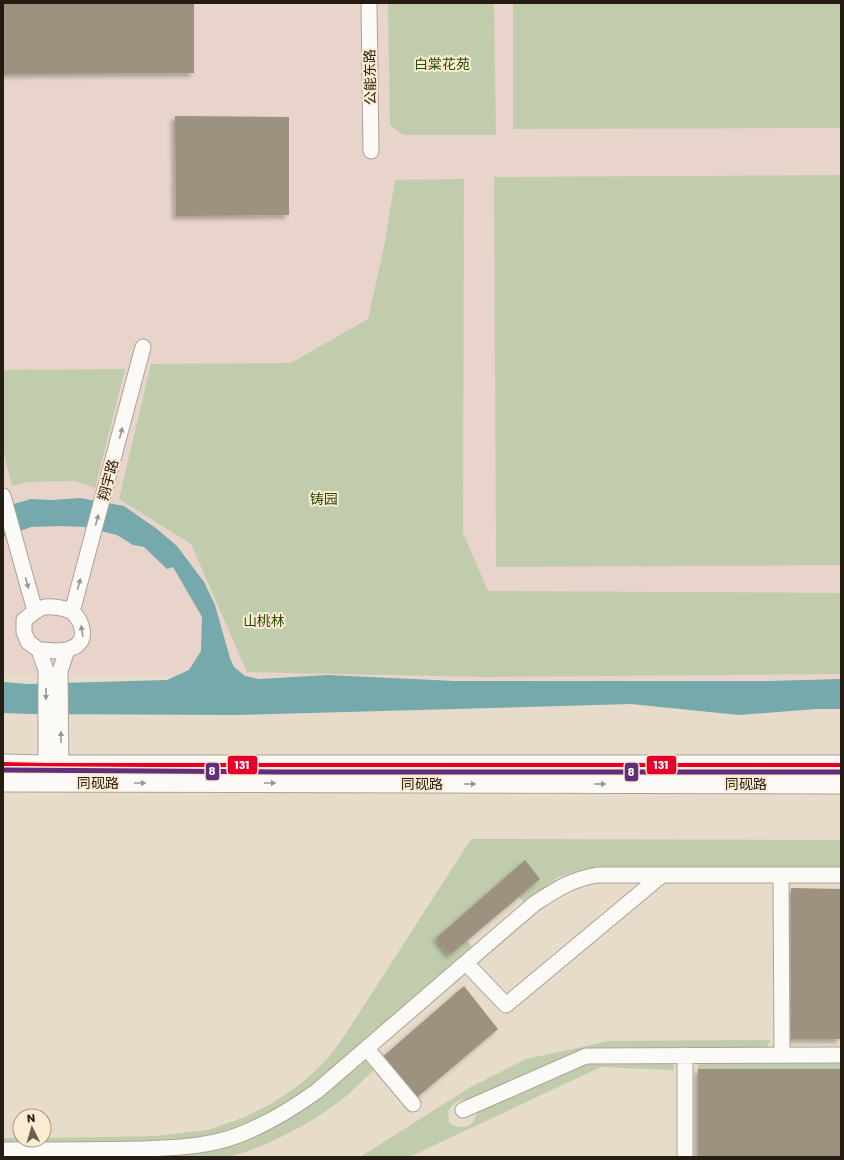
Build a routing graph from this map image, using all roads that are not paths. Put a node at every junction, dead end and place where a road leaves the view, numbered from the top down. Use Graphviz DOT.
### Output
graph roads {
  1 [pos="368,3"];
  2 [pos="371,151"];
  3 [pos="143,347"];
  4 [pos="3,496"];
  5 [pos="35,611"];
  6 [pos="72,612"];
  7 [pos="39,650"];
  8 [pos="67,650"];
  9 [pos="53,671"];
  10 [pos="3,764"];
  11 [pos="841,765"];
  12 [pos="53,774"];
  13 [pos="3,782"];
  14 [pos="841,784"];
  15 [pos="662,875"];
  16 [pos="782,875"];
  17 [pos="841,875"];
  18 [pos="466,963"];
  19 [pos="367,1048"];
  20 [pos="685,1055"];
  21 [pos="782,1055"];
  22 [pos="841,1055"];
  23 [pos="413,1104"];
  24 [pos="464,1110"];
  25 [pos="3,1150"];
  26 [pos="685,1157"];
  1 -- 2 [label="street, 公能东路"];
  6 -- 3 [label="street, 翔宇路, one-way"];
  4 -- 5 [label="street, one-way"];
  5 -- 6 [label="street"];
  5 -- 7 [label="street"];
  8 -- 6 [label="street, one-way"];
  7 -- 8 [label="street"];
  7 -- 9 [label="street"];
  8 -- 9 [label="street"];
  9 -- 12 [label="street"];
  10 -- 12 [label="main road, 同砚路"];
  11 -- 12 [label="main road, 同砚路"];
  12 -- 13 [label="main road, 同砚路"];
  12 -- 14 [label="main road, 同砚路, one-way"];
  15 -- 16 [label="street"];
  15 -- 18 [label="street"];
  15 -- 18 [label="street"];
  16 -- 17 [label="street"];
  16 -- 21 [label="street"];
  18 -- 19 [label="street"];
  19 -- 23 [label="street"];
  19 -- 25 [label="street"];
  20 -- 21 [label="street"];
  20 -- 24 [label="street"];
  20 -- 26 [label="street"];
  21 -- 22 [label="street"];
}
